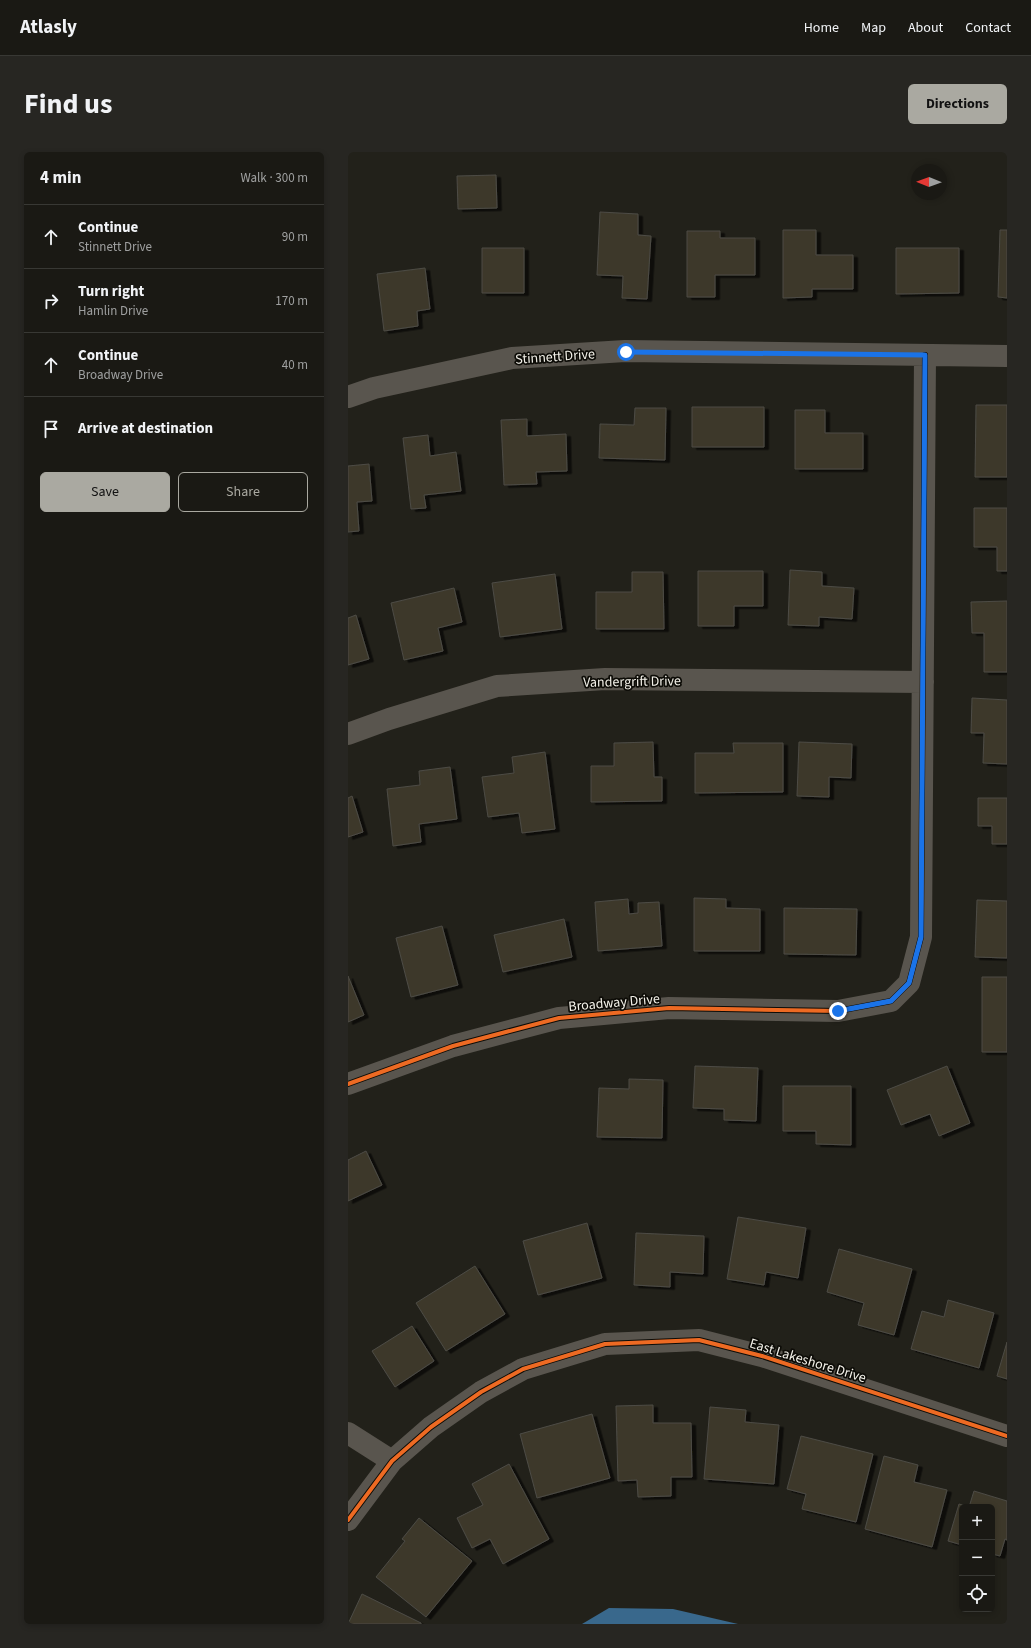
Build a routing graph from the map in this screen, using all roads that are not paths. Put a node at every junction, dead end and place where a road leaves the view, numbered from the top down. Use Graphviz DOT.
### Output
graph roads {
  1 [pos="925,355"];
  2 [pos="1007,356"];
  3 [pos="348,397"];
  4 [pos="923,682"];
  5 [pos="348,734"];
  6 [pos="348,1084"];
  7 [pos="348,1433"];
  8 [pos="1007,1436"];
  9 [pos="392,1461"];
  10 [pos="348,1520"];
  1 -- 2 [label="street, Stinnett Drive"];
  1 -- 3 [label="street, Stinnett Drive"];
  1 -- 4 [label="street, Broadway Drive"];
  4 -- 5 [label="street, Vandergrift Drive"];
  4 -- 6 [label="street, Broadway Drive"];
  7 -- 9 [label="street"];
  8 -- 9 [label="street, East Lakeshore Drive"];
  9 -- 10 [label="street, East Lakeshore Drive"];
}
